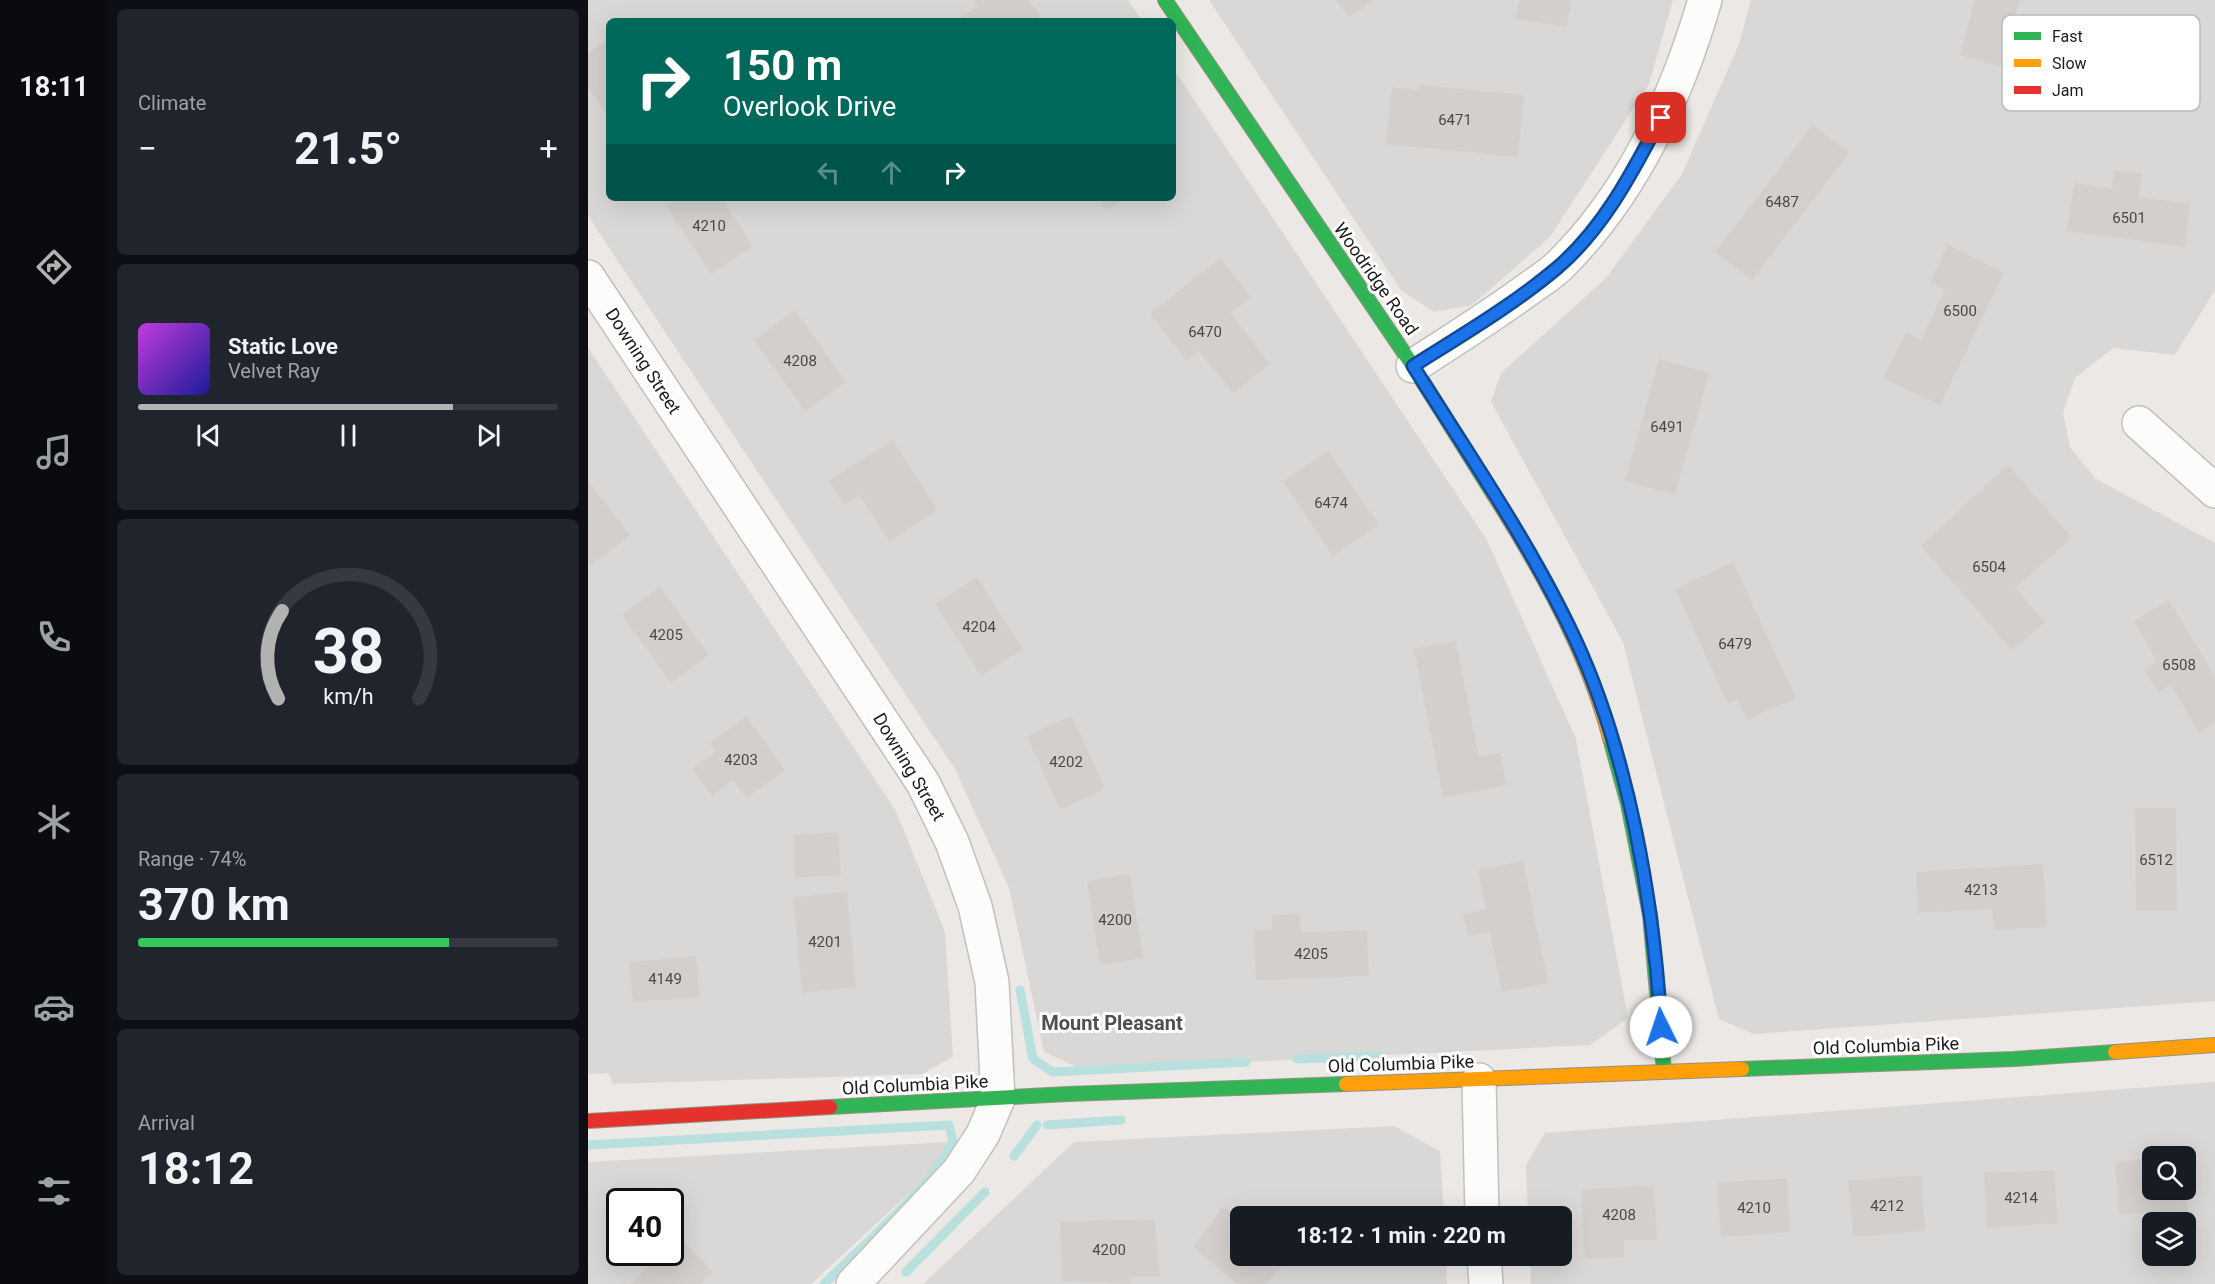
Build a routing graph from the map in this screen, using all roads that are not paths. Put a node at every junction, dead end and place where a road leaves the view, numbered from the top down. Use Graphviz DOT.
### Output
graph roads {
  1 [pos="1165,0"];
  2 [pos="1705,0"];
  3 [pos="588,277"];
  4 [pos="1413,366"];
  5 [pos="2139,423"];
  6 [pos="2215,491"];
  7 [pos="2215,1045"];
  8 [pos="1664,1071"];
  9 [pos="1479,1080"];
  10 [pos="998,1099"];
  11 [pos="588,1121"];
  12 [pos="1482,1206"];
  13 [pos="1485,1266"];
  14 [pos="853,1284"];
  15 [pos="1486,1284"];
  1 -- 4 [label="street, Woodridge Road"];
  2 -- 4 [label="street"];
  3 -- 10 [label="street, Downing Street"];
  4 -- 8 [label="street, Woodridge Road"];
  5 -- 6 [label="street"];
  7 -- 8 [label="street, Old Columbia Pike"];
  8 -- 9 [label="street, Old Columbia Pike"];
  9 -- 10 [label="street, Old Columbia Pike"];
  9 -- 12 [label="street"];
  10 -- 11 [label="street, Old Columbia Pike"];
  10 -- 14 [label="street, Downing Street"];
  13 -- 15 [label="street"];
}
